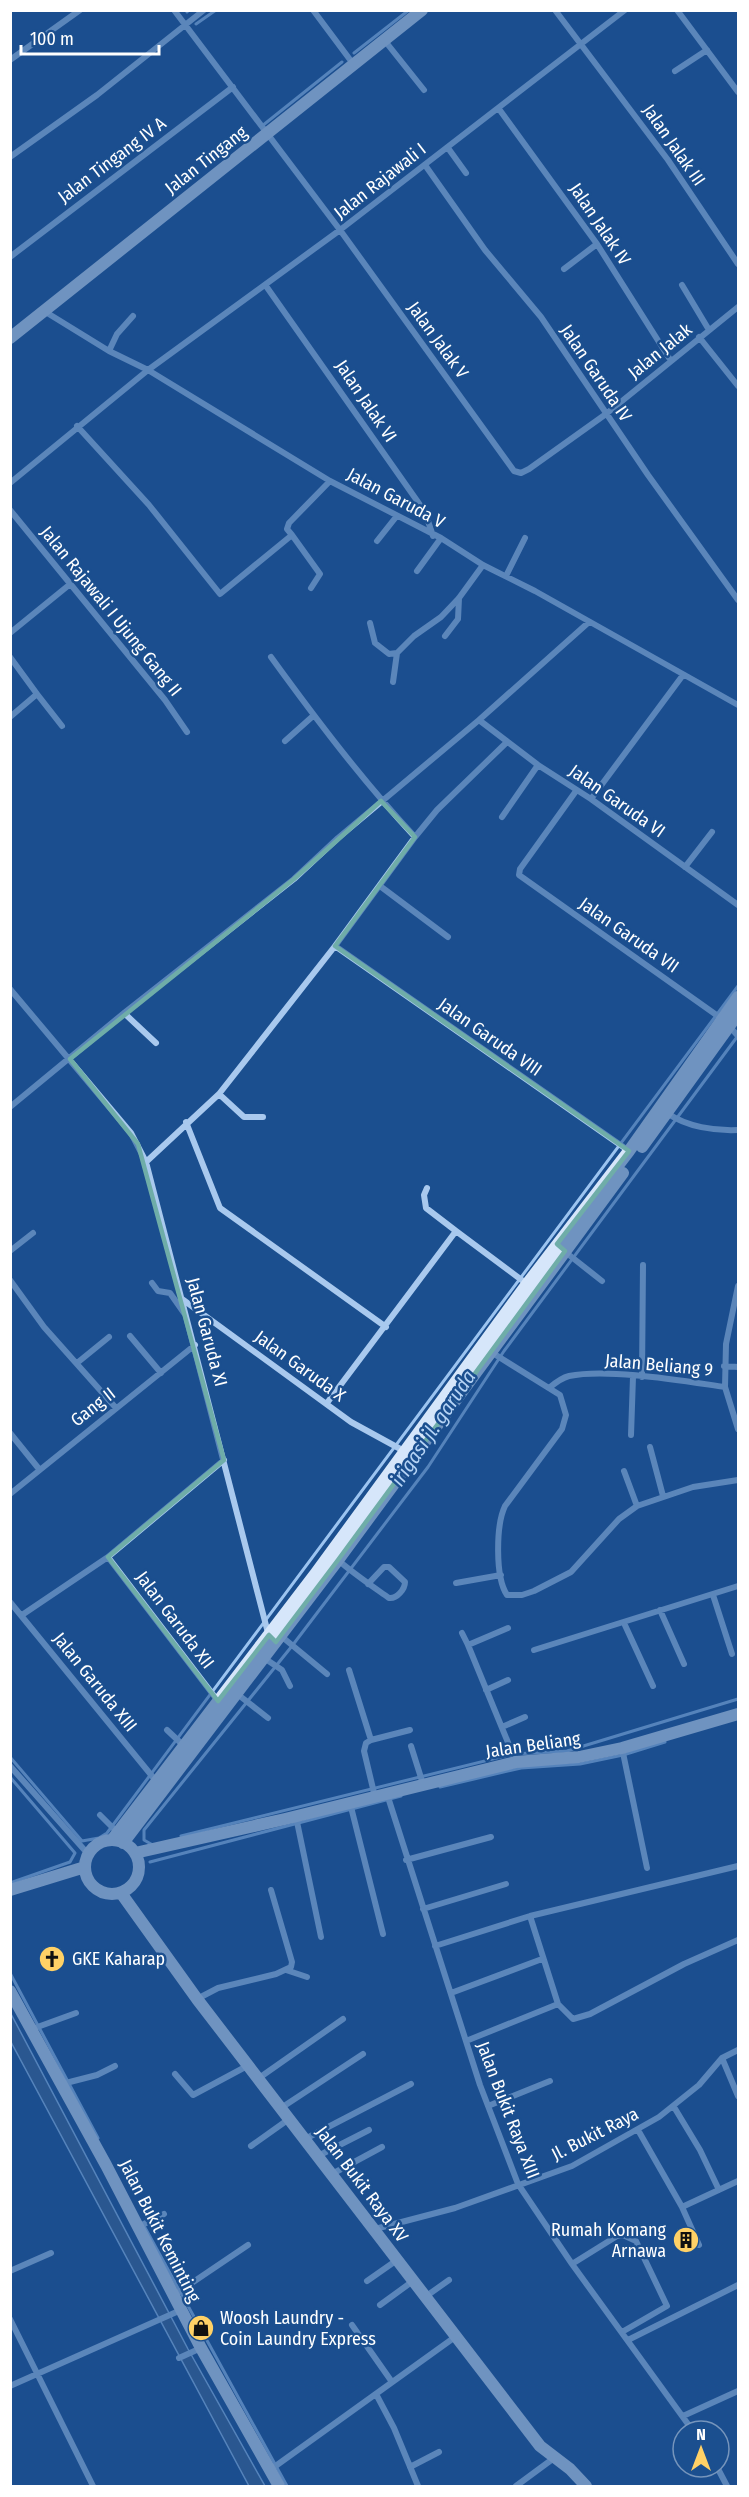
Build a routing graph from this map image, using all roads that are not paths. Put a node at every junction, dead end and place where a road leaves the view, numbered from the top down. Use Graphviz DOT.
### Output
graph roads {
  1 [pos="80,10"];
  2 [pos="174,10"];
  3 [pos="204,10"];
  4 [pos="313,10"];
  5 [pos="422,10"];
  6 [pos="555,10"];
  7 [pos="625,10"];
  8 [pos="677,10"];
  9 [pos="185,24"];
  10 [pos="385,40"];
  11 [pos="582,44"];
  12 [pos="707,50"];
  13 [pos="10,60"];
  14 [pos="354,65"];
  15 [pos="675,71"];
  16 [pos="233,87"];
  17 [pos="424,90"];
  18 [pos="738,92"];
  19 [pos="499,109"];
  20 [pos="268,134"];
  21 [pos="448,148"];
  22 [pos="10,157"];
  23 [pos="425,165"];
  24 [pos="466,173"];
  25 [pos="340,231"];
  26 [pos="597,244"];
  27 [pos="10,257"];
  28 [pos="738,264"];
  29 [pos="564,268"];
  30 [pos="682,285"];
  31 [pos="266,286"];
  32 [pos="738,307"];
  33 [pos="44,311"];
  34 [pos="133,316"];
  35 [pos="709,330"];
  36 [pos="699,337"];
  37 [pos="10,338"];
  38 [pos="108,351"];
  39 [pos="671,361"];
  40 [pos="148,370"];
  41 [pos="738,386"];
  42 [pos="606,414"];
  43 [pos="77,426"];
  44 [pos="511,468"];
  45 [pos="330,481"];
  46 [pos="10,483"];
  47 [pos="10,510"];
  48 [pos="396,516"];
  49 [pos="292,535"];
  50 [pos="433,536"];
  51 [pos="441,538"];
  52 [pos="525,538"];
  53 [pos="377,541"];
  54 [pos="483,565"];
  55 [pos="417,571"];
  56 [pos="506,576"];
  57 [pos="69,585"];
  58 [pos="311,588"];
  59 [pos="459,598"];
  60 [pos="738,600"];
  61 [pos="589,622"];
  62 [pos="370,623"];
  63 [pos="10,633"];
  64 [pos="445,636"];
  65 [pos="398,653"];
  66 [pos="10,657"];
  67 [pos="271,657"];
  68 [pos="683,675"];
  69 [pos="393,682"];
  70 [pos="37,694"];
  71 [pos="738,705"];
  72 [pos="313,716"];
  73 [pos="10,717"];
  74 [pos="479,720"];
  75 [pos="62,726"];
  76 [pos="187,732"];
  77 [pos="285,741"];
  78 [pos="507,742"];
  79 [pos="538,765"];
  80 [pos="576,791"];
  81 [pos="591,799"];
  82 [pos="381,801"];
  83 [pos="502,818"];
  84 [pos="712,831"];
  85 [pos="415,837"];
  86 [pos="685,867"];
  87 [pos="380,886"];
  88 [pos="738,905"];
  89 [pos="448,937"];
  90 [pos="335,946"];
  91 [pos="10,988"];
  92 [pos="17,996"];
  93 [pos="738,997"];
  94 [pos="10,1002"];
  95 [pos="124,1013"];
  96 [pos="738,1014"];
  97 [pos="726,1023"];
  98 [pos="738,1036"];
  99 [pos="156,1043"];
  100 [pos="70,1059"];
  101 [pos="219,1094"];
  102 [pos="10,1107"];
  103 [pos="670,1115"];
  104 [pos="263,1117"];
  105 [pos="186,1122"];
  106 [pos="738,1130"];
  107 [pos="629,1151"];
  108 [pos="146,1162"];
  109 [pos="427,1188"];
  110 [pos="456,1231"];
  111 [pos="33,1233"];
  112 [pos="10,1251"];
  113 [pos="567,1253"];
  114 [pos="643,1266"];
  115 [pos="10,1280"];
  116 [pos="602,1281"];
  117 [pos="152,1283"];
  118 [pos="527,1284"];
  119 [pos="738,1286"];
  120 [pos="182,1299"];
  121 [pos="189,1320"];
  122 [pos="735,1323"];
  123 [pos="386,1327"];
  124 [pos="130,1336"];
  125 [pos="109,1337"];
  126 [pos="195,1345"];
  127 [pos="495,1354"];
  128 [pos="76,1363"];
  129 [pos="724,1366"];
  130 [pos="738,1367"];
  131 [pos="161,1372"];
  132 [pos="633,1377"];
  133 [pos="642,1377"];
  134 [pos="725,1387"];
  135 [pos="549,1388"];
  136 [pos="327,1403"];
  137 [pos="116,1407"];
  138 [pos="738,1429"];
  139 [pos="631,1435"];
  140 [pos="12,1437"];
  141 [pos="650,1447"];
  142 [pos="404,1451"];
  143 [pos="224,1460"];
  144 [pos="39,1469"];
  145 [pos="624,1471"];
  146 [pos="738,1480"];
  147 [pos="10,1494"];
  148 [pos="663,1496"];
  149 [pos="637,1506"];
  150 [pos="108,1557"];
  151 [pos="345,1566"];
  152 [pos="501,1575"];
  153 [pos="319,1576"];
  154 [pos="456,1583"];
  155 [pos="368,1584"];
  156 [pos="738,1586"];
  157 [pos="713,1595"];
  158 [pos="10,1602"];
  159 [pos="660,1610"];
  160 [pos="22,1615"];
  161 [pos="624,1623"];
  162 [pos="508,1628"];
  163 [pos="462,1633"];
  164 [pos="282,1641"];
  165 [pos="468,1645"];
  166 [pos="534,1650"];
  167 [pos="732,1654"];
  168 [pos="272,1663"];
  169 [pos="684,1664"];
  170 [pos="349,1670"];
  171 [pos="327,1674"];
  172 [pos="508,1680"];
  173 [pos="290,1686"];
  174 [pos="653,1686"];
  175 [pos="486,1690"];
  176 [pos="236,1693"];
  177 [pos="218,1701"];
  178 [pos="738,1714"];
  179 [pos="525,1717"];
  180 [pos="268,1718"];
  181 [pos="502,1727"];
  182 [pos="167,1730"];
  183 [pos="410,1730"];
  184 [pos="371,1740"];
  185 [pos="184,1746"];
  186 [pos="411,1746"];
  187 [pos="622,1748"];
  188 [pos="516,1762"];
  189 [pos="10,1766"];
  190 [pos="156,1781"];
  191 [pos="423,1784"];
  192 [pos="381,1796"];
  193 [pos="350,1803"];
  194 [pos="100,1815"];
  195 [pos="296,1817"];
  196 [pos="491,1837"];
  197 [pos="118,1839"];
  198 [pos="135,1853"];
  199 [pos="88,1854"];
  200 [pos="406,1860"];
  201 [pos="738,1866"];
  202 [pos="85,1867"];
  203 [pos="647,1868"];
  204 [pos="506,1884"];
  205 [pos="10,1890"];
  206 [pos="271,1890"];
  207 [pos="121,1893"];
  208 [pos="423,1910"];
  209 [pos="530,1916"];
  210 [pos="383,1934"];
  211 [pos="321,1937"];
  212 [pos="738,1940"];
  213 [pos="435,1946"];
  214 [pos="542,1959"];
  215 [pos="286,1970"];
  216 [pos="307,1977"];
  217 [pos="451,1993"];
  218 [pos="11,1995"];
  219 [pos="196,1999"];
  220 [pos="558,2004"];
  221 [pos="76,2013"];
  222 [pos="343,2019"];
  223 [pos="32,2029"];
  224 [pos="465,2041"];
  225 [pos="738,2050"];
  226 [pos="363,2054"];
  227 [pos="722,2058"];
  228 [pos="249,2065"];
  229 [pos="115,2066"];
  230 [pos="175,2074"];
  231 [pos="259,2078"];
  232 [pos="550,2081"];
  233 [pos="62,2084"];
  234 [pos="411,2084"];
  235 [pos="738,2096"];
  236 [pos="488,2106"];
  237 [pos="674,2107"];
  238 [pos="282,2108"];
  239 [pos="290,2119"];
  240 [pos="369,2130"];
  241 [pos="639,2130"];
  242 [pos="304,2139"];
  243 [pos="251,2146"];
  244 [pos="382,2147"];
  245 [pos="317,2156"];
  246 [pos="331,2174"];
  247 [pos="738,2181"];
  248 [pos="518,2184"];
  249 [pos="718,2190"];
  250 [pos="682,2207"];
  251 [pos="164,2214"];
  252 [pos="138,2227"];
  253 [pos="374,2229"];
  254 [pos="248,2245"];
  255 [pos="699,2245"];
  256 [pos="51,2253"];
  257 [pos="397,2260"];
  258 [pos="572,2264"];
  259 [pos="10,2271"];
  260 [pos="449,2280"];
  261 [pos="367,2281"];
  262 [pos="412,2281"];
  263 [pos="738,2285"];
  264 [pos="174,2295"];
  265 [pos="425,2297"];
  266 [pos="380,2305"];
  267 [pos="175,2312"];
  268 [pos="10,2319"];
  269 [pos="352,2325"];
  270 [pos="622,2332"];
  271 [pos="455,2337"];
  272 [pos="628,2340"];
  273 [pos="196,2351"];
  274 [pos="179,2358"];
  275 [pos="39,2373"];
  276 [pos="392,2382"];
  277 [pos="10,2386"];
  278 [pos="738,2391"];
  279 [pos="376,2394"];
  280 [pos="683,2416"];
  281 [pos="685,2419"];
  282 [pos="439,2452"];
  283 [pos="554,2458"];
  284 [pos="410,2467"];
  285 [pos="270,2470"];
  286 [pos="93,2487"];
  287 [pos="279,2487"];
  288 [pos="418,2487"];
  289 [pos="516,2487"];
  290 [pos="586,2487"];
  1 -- 13 [label="street"];
  2 -- 9 [label="street"];
  3 -- 9 [label="street"];
  4 -- 14 [label="street"];
  5 -- 10 [label="main road, Jalan Tingang"];
  6 -- 11 [label="street, Jalan Jalak III"];
  7 -- 11 [label="street, Jalan Rajawali I"];
  8 -- 12 [label="street"];
  9 -- 16 [label="street"];
  9 -- 22 [label="street"];
  10 -- 14 [label="main road, Jalan Tingang"];
  10 -- 17 [label="street"];
  11 -- 19 [label="street, Jalan Rajawali I"];
  11 -- 28 [label="street, Jalan Jalak III"];
  12 -- 15 [label="street"];
  12 -- 18 [label="street"];
  14 -- 20 [label="main road, Jalan Tingang"];
  16 -- 20 [label="street"];
  16 -- 27 [label="street, Jalan Tingang IV A"];
  19 -- 21 [label="street, Jalan Rajawali I"];
  19 -- 26 [label="street, Jalan Jalak IV"];
  20 -- 25 [label="street"];
  20 -- 33 [label="main road, Jalan Tingang"];
  21 -- 23 [label="street, Jalan Rajawali I"];
  21 -- 24 [label="street"];
  23 -- 25 [label="street, Jalan Rajawali I"];
  23 -- 42 [label="street, Jalan Garuda IV"];
  25 -- 31 [label="street, Jalan Rajawali I"];
  25 -- 44 [label="street, Jalan Jalak V"];
  26 -- 29 [label="street"];
  26 -- 39 [label="street, Jalan Jalak IV"];
  30 -- 35 [label="street"];
  31 -- 40 [label="street, Jalan Rajawali I"];
  31 -- 50 [label="street, Jalan Jalak VI"];
  32 -- 35 [label="street, Jalan Jalak"];
  33 -- 37 [label="main road, Jalan Tingang"];
  33 -- 38 [label="street, Jalan Garuda V"];
  34 -- 38 [label="street"];
  35 -- 36 [label="street, Jalan Jalak"];
  36 -- 39 [label="street, Jalan Jalak"];
  36 -- 41 [label="street"];
  38 -- 40 [label="street, Jalan Garuda V"];
  39 -- 42 [label="street, Jalan Jalak"];
  40 -- 43 [label="street, Jalan Rajawali I"];
  40 -- 45 [label="street, Jalan Garuda V"];
  42 -- 44 [label="street, Jalan Jalak"];
  42 -- 60 [label="street, Jalan Garuda IV"];
  43 -- 46 [label="street, Jalan Rajawali I"];
  43 -- 49 [label="street"];
  45 -- 48 [label="street, Jalan Garuda V"];
  45 -- 49 [label="street"];
  47 -- 57 [label="street, Jalan Rajawali I Ujung Gang II"];
  48 -- 50 [label="street, Jalan Garuda V"];
  48 -- 53 [label="street"];
  49 -- 58 [label="street"];
  50 -- 51 [label="street, Jalan Garuda V"];
  51 -- 54 [label="street, Jalan Garuda V"];
  51 -- 55 [label="street"];
  52 -- 56 [label="street"];
  54 -- 56 [label="street, Jalan Garuda V"];
  54 -- 59 [label="street"];
  56 -- 61 [label="street, Jalan Garuda V"];
  57 -- 63 [label="street"];
  57 -- 76 [label="street, Jalan Rajawali I Ujung Gang II"];
  59 -- 64 [label="street"];
  59 -- 65 [label="street"];
  61 -- 68 [label="street, Jalan Garuda V"];
  61 -- 74 [label="street"];
  62 -- 65 [label="street"];
  65 -- 69 [label="street"];
  66 -- 70 [label="street"];
  67 -- 72 [label="street"];
  68 -- 71 [label="street, Jalan Garuda V"];
  68 -- 81 [label="street"];
  70 -- 73 [label="street"];
  70 -- 75 [label="street"];
  72 -- 77 [label="street"];
  72 -- 82 [label="street"];
  74 -- 78 [label="street, Jalan Garuda VI"];
  74 -- 82 [label="street"];
  78 -- 79 [label="street, Jalan Garuda VI"];
  78 -- 85 [label="street"];
  79 -- 80 [label="street, Jalan Garuda VI"];
  79 -- 83 [label="street"];
  80 -- 81 [label="street, Jalan Garuda VI"];
  80 -- 97 [label="street, Jalan Garuda VII"];
  81 -- 86 [label="street, Jalan Garuda VI"];
  82 -- 85 [label="street"];
  82 -- 95 [label="street"];
  84 -- 86 [label="street"];
  85 -- 87 [label="street"];
  86 -- 88 [label="street, Jalan Garuda VI"];
  87 -- 89 [label="street"];
  87 -- 90 [label="street"];
  90 -- 101 [label="street"];
  90 -- 107 [label="street, Jalan Garuda VIII"];
  91 -- 92 [label="street, Jalan Garuda XI"];
  92 -- 94 [label="street"];
  92 -- 100 [label="street, Jalan Garuda XI"];
  93 -- 97 [label="main road"];
  95 -- 99 [label="street"];
  95 -- 100 [label="street"];
  96 -- 97 [label="main road"];
  97 -- 98 [label="street, Jalan Garuda VII"];
  97 -- 103 [label="main road"];
  97 -- 107 [label="main road"];
  100 -- 102 [label="street"];
  100 -- 108 [label="street, Jalan Garuda XI"];
  101 -- 104 [label="street"];
  101 -- 105 [label="street"];
  103 -- 106 [label="street"];
  103 -- 113 [label="main road"];
  105 -- 108 [label="street"];
  105 -- 123 [label="street"];
  107 -- 113 [label="main road"];
  108 -- 120 [label="street, Jalan Garuda XI"];
  109 -- 110 [label="street"];
  110 -- 118 [label="street"];
  110 -- 123 [label="street"];
  111 -- 112 [label="street"];
  113 -- 116 [label="street"];
  113 -- 118 [label="main road"];
  113 -- 127 [label="main road"];
  114 -- 133 [label="street"];
  115 -- 128 [label="street"];
  117 -- 121 [label="street"];
  118 -- 142 [label="main road"];
  119 -- 122 [label="street"];
  120 -- 121 [label="street, Jalan Garuda XI"];
  120 -- 136 [label="street, Jalan Garuda X"];
  121 -- 126 [label="street, Jalan Garuda XI"];
  122 -- 129 [label="street"];
  123 -- 136 [label="street"];
  124 -- 131 [label="street"];
  125 -- 128 [label="street"];
  126 -- 131 [label="street, Gang II"];
  126 -- 143 [label="street, Jalan Garuda XI"];
  127 -- 135 [label="street"];
  127 -- 151 [label="main road"];
  128 -- 137 [label="street"];
  129 -- 130 [label="street"];
  129 -- 134 [label="street"];
  131 -- 137 [label="street, Gang II"];
  132 -- 133 [label="street, Jalan Beliang 9"];
  132 -- 135 [label="street, Jalan Beliang 9"];
  132 -- 139 [label="street"];
  133 -- 134 [label="street, Jalan Beliang 9"];
  134 -- 138 [label="street, Jalan Beliang 9"];
  135 -- 152 [label="street"];
  136 -- 142 [label="street, Jalan Garuda X"];
  137 -- 144 [label="street, Gang II"];
  140 -- 144 [label="street"];
  141 -- 148 [label="street"];
  142 -- 153 [label="main road"];
  143 -- 150 [label="street"];
  143 -- 164 [label="street, Jalan Garuda XI"];
  144 -- 147 [label="street, Gang II"];
  145 -- 149 [label="street"];
  146 -- 148 [label="street"];
  148 -- 149 [label="street"];
  149 -- 152 [label="street"];
  150 -- 160 [label="street"];
  150 -- 177 [label="street, Jalan Garuda XII"];
  151 -- 153 [label="main road"];
  151 -- 155 [label="street"];
  152 -- 154 [label="street"];
  153 -- 164 [label="main road"];
  155 -- 155 [label="street"];
  156 -- 157 [label="street"];
  157 -- 159 [label="street"];
  157 -- 167 [label="street"];
  158 -- 160 [label="street, Jalan Garuda XIII"];
  159 -- 161 [label="street"];
  159 -- 169 [label="street"];
  160 -- 190 [label="street, Jalan Garuda XIII"];
  161 -- 166 [label="street"];
  161 -- 174 [label="street"];
  162 -- 165 [label="street"];
  163 -- 165 [label="street"];
  164 -- 168 [label="main road"];
  164 -- 171 [label="street"];
  164 -- 177 [label="main road"];
  165 -- 175 [label="street"];
  168 -- 173 [label="street"];
  168 -- 176 [label="main road"];
  170 -- 184 [label="street"];
  172 -- 175 [label="street"];
  175 -- 181 [label="street"];
  176 -- 180 [label="street"];
  176 -- 197 [label="main road"];
  177 -- 185 [label="main road"];
  178 -- 187 [label="main road, Jalan Beliang"];
  179 -- 181 [label="street"];
  181 -- 188 [label="street"];
  182 -- 185 [label="street"];
  183 -- 184 [label="street"];
  184 -- 192 [label="street, Jalan Bukit Raya XIII"];
  185 -- 190 [label="main road"];
  186 -- 191 [label="street"];
  187 -- 188 [label="main road, Jalan Beliang"];
  187 -- 203 [label="street"];
  188 -- 191 [label="main road, Jalan Beliang"];
  189 -- 199 [label="street"];
  190 -- 197 [label="main road"];
  191 -- 192 [label="main road, Jalan Beliang"];
  192 -- 193 [label="main road, Jalan Beliang"];
  192 -- 200 [label="street, Jalan Bukit Raya XIII"];
  193 -- 195 [label="main road, Jalan Beliang"];
  193 -- 210 [label="street"];
  194 -- 197 [label="street"];
  195 -- 198 [label="main road, Jalan Beliang"];
  195 -- 211 [label="street"];
  196 -- 200 [label="street"];
  197 -- 198 [label="main road"];
  197 -- 199 [label="main road"];
  198 -- 207 [label="main road"];
  199 -- 202 [label="main road"];
  200 -- 208 [label="street, Jalan Bukit Raya XIII"];
  201 -- 209 [label="street"];
  202 -- 205 [label="main road"];
  202 -- 207 [label="main road"];
  204 -- 208 [label="street"];
  206 -- 215 [label="street"];
  207 -- 219 [label="main road, Jalan Bukit Raya XV"];
  208 -- 213 [label="street, Jalan Bukit Raya XIII"];
  209 -- 213 [label="street"];
  209 -- 214 [label="street"];
  212 -- 220 [label="street"];
  213 -- 217 [label="street, Jalan Bukit Raya XIII"];
  214 -- 217 [label="street"];
  214 -- 220 [label="street"];
  215 -- 216 [label="street"];
  215 -- 219 [label="street"];
  217 -- 224 [label="street, Jalan Bukit Raya XIII"];
  218 -- 223 [label="main road, Jalan Bukit Keminting"];
  219 -- 228 [label="main road, Jalan Bukit Raya XV"];
  220 -- 224 [label="street"];
  221 -- 223 [label="street"];
  222 -- 231 [label="street"];
  223 -- 233 [label="main road, Jalan Bukit Keminting"];
  224 -- 236 [label="street, Jalan Bukit Raya XIII"];
  225 -- 227 [label="street, Jl. Bukit Raya"];
  226 -- 238 [label="street"];
  227 -- 235 [label="street"];
  227 -- 237 [label="street, Jl. Bukit Raya"];
  228 -- 230 [label="street"];
  228 -- 231 [label="main road, Jalan Bukit Raya XV"];
  229 -- 233 [label="street"];
  231 -- 238 [label="main road, Jalan Bukit Raya XV"];
  232 -- 236 [label="street"];
  233 -- 252 [label="main road, Jalan Bukit Keminting"];
  234 -- 242 [label="street"];
  236 -- 248 [label="street, Jalan Bukit Raya XIII"];
  237 -- 241 [label="street, Jl. Bukit Raya"];
  237 -- 249 [label="street"];
  238 -- 239 [label="main road, Jalan Bukit Raya XV"];
  239 -- 242 [label="main road, Jalan Bukit Raya XV"];
  239 -- 243 [label="street"];
  240 -- 245 [label="street"];
  241 -- 248 [label="street, Jl. Bukit Raya"];
  241 -- 250 [label="street"];
  242 -- 245 [label="main road, Jalan Bukit Raya XV"];
  244 -- 246 [label="street"];
  245 -- 246 [label="main road, Jalan Bukit Raya XV"];
  246 -- 253 [label="main road, Jalan Bukit Raya XV"];
  247 -- 249 [label="street"];
  248 -- 253 [label="street, Jl. Bukit Raya"];
  248 -- 258 [label="street, Jalan Bukit Raya XIII"];
  249 -- 250 [label="street"];
  250 -- 255 [label="street"];
  251 -- 252 [label="street"];
  252 -- 264 [label="main road, Jalan Bukit Keminting"];
  253 -- 257 [label="main road, Jalan Bukit Raya XV"];
  254 -- 264 [label="street"];
  256 -- 259 [label="street"];
  257 -- 261 [label="street"];
  257 -- 262 [label="main road, Jalan Bukit Raya XV"];
  258 -- 270 [label="street, Jalan Bukit Raya XIII"];
  258 -- 270 [label="street"];
  260 -- 265 [label="street"];
  262 -- 265 [label="main road, Jalan Bukit Raya XV"];
  262 -- 266 [label="street"];
  263 -- 272 [label="street"];
  264 -- 267 [label="main road, Jalan Bukit Keminting"];
  265 -- 271 [label="main road, Jalan Bukit Raya XV"];
  267 -- 273 [label="main road, Jalan Bukit Keminting"];
  267 -- 275 [label="street"];
  268 -- 275 [label="street"];
  269 -- 276 [label="street"];
  270 -- 272 [label="street, Jalan Bukit Raya XIII"];
  271 -- 276 [label="street"];
  271 -- 283 [label="main road, Jalan Bukit Raya XV"];
  272 -- 280 [label="street, Jalan Bukit Raya XIII"];
  273 -- 274 [label="street"];
  273 -- 285 [label="main road, Jalan Bukit Keminting"];
  275 -- 277 [label="street"];
  275 -- 286 [label="street"];
  276 -- 279 [label="street"];
  278 -- 280 [label="street"];
  279 -- 284 [label="street"];
  279 -- 285 [label="street"];
  280 -- 281 [label="street, Jalan Bukit Raya XIII"];
  282 -- 284 [label="street"];
  283 -- 289 [label="street"];
  283 -- 290 [label="main road, Jalan Bukit Raya XV"];
  284 -- 288 [label="street"];
  285 -- 287 [label="main road, Jalan Bukit Keminting"];
}
